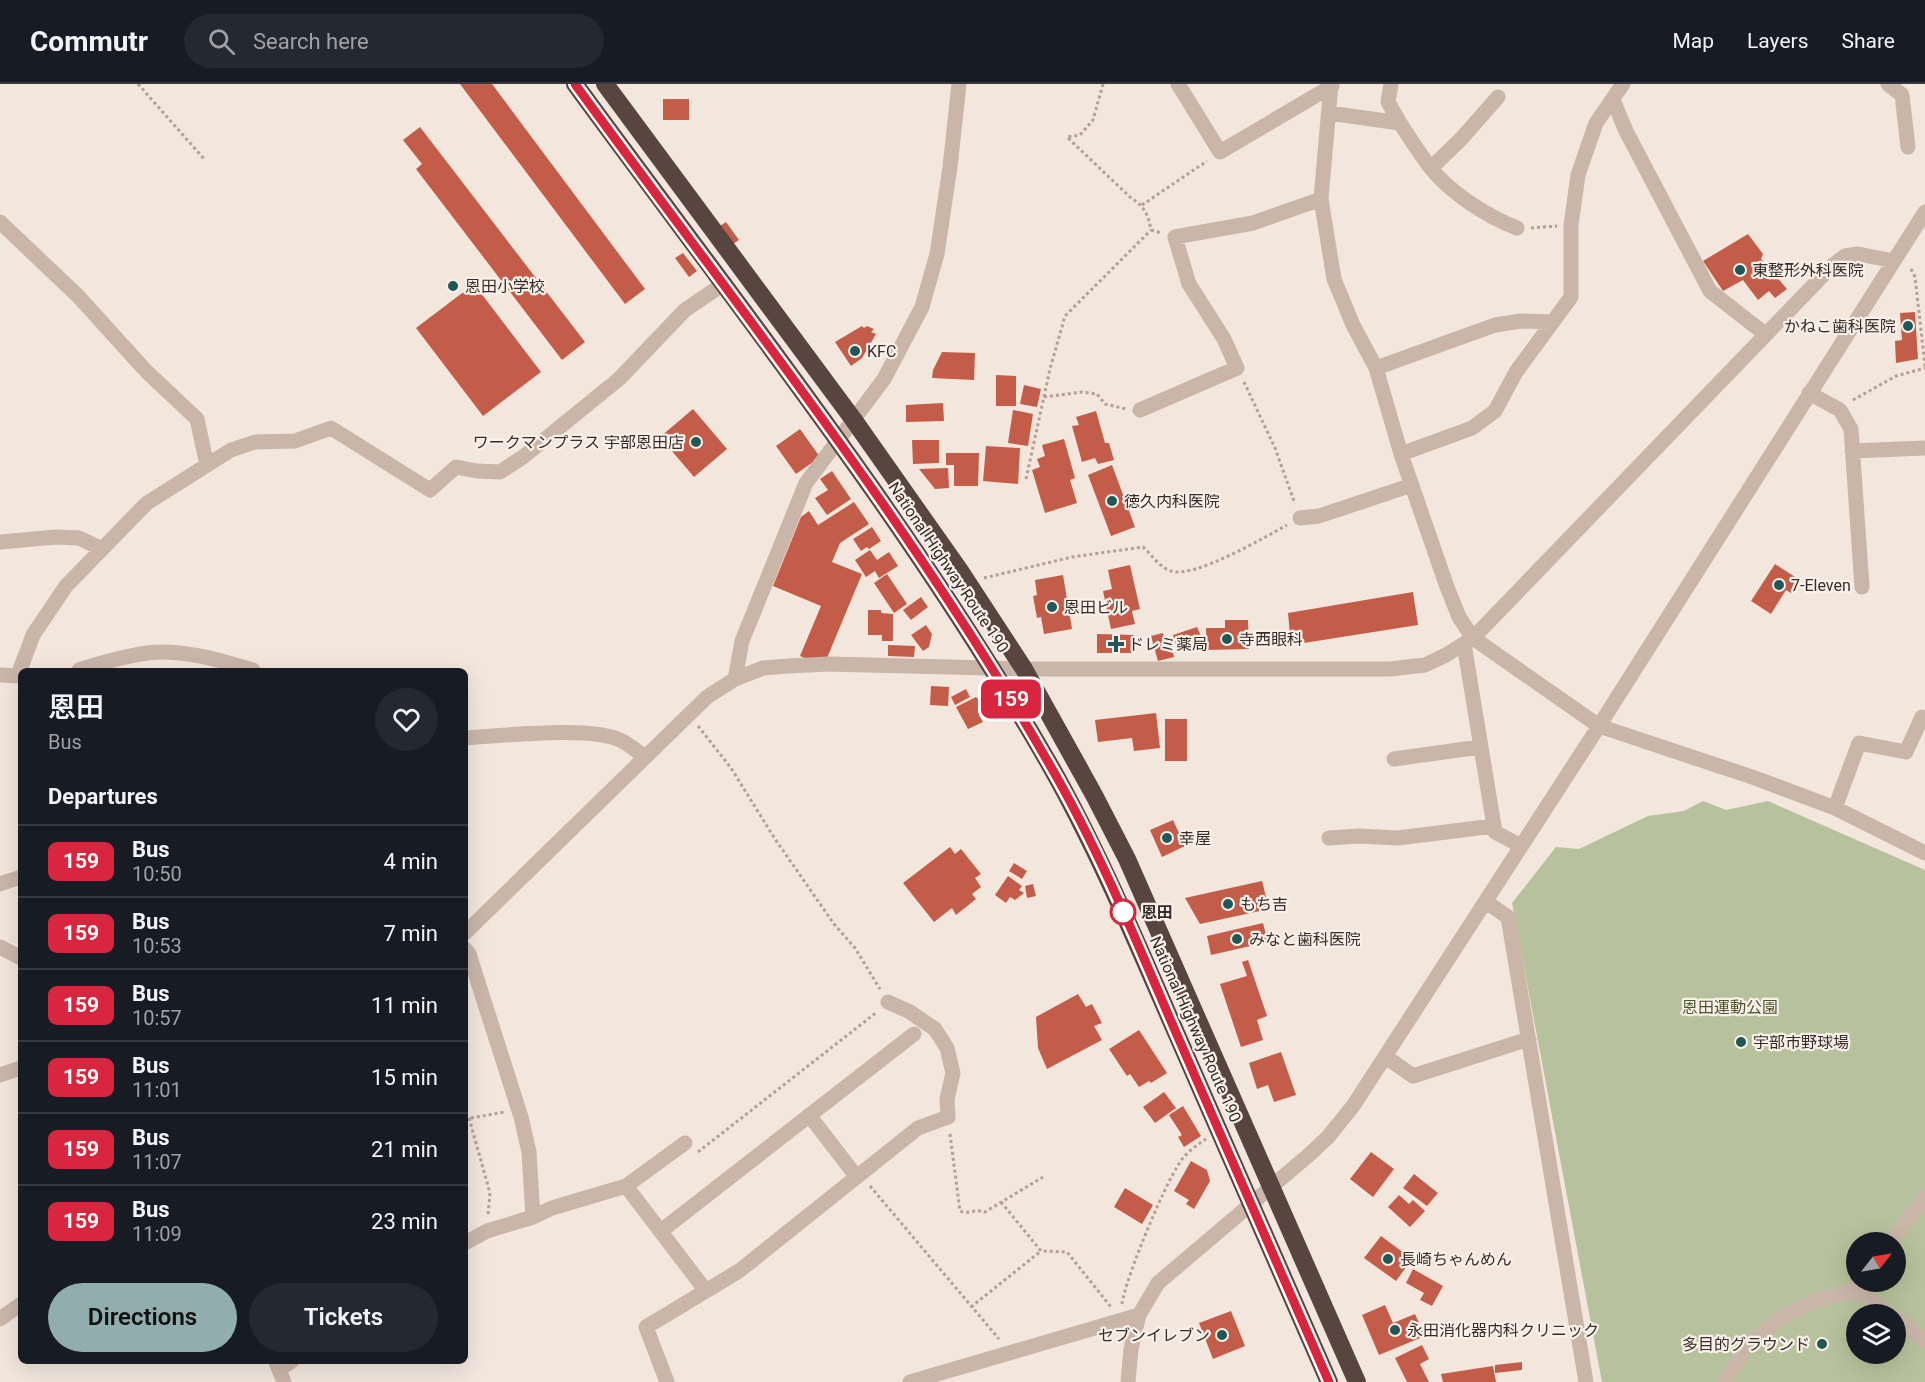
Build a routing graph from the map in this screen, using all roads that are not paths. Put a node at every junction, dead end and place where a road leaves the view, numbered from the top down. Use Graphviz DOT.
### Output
graph roads {
  1 [pos="575,84"];
  2 [pos="605,84"];
  3 [pos="959,84"];
  4 [pos="1178,84"];
  5 [pos="1391,84"];
  6 [pos="1623,84"];
  7 [pos="1888,84"];
  8 [pos="1331,85"];
  9 [pos="1498,97"];
  10 [pos="1613,100"];
  11 [pos="1329,113"];
  12 [pos="1400,123"];
  13 [pos="1908,147"];
  14 [pos="1431,168"];
  15 [pos="1321,199"];
  16 [pos="1925,212"];
  17 [pos="0,222"];
  18 [pos="1517,228"];
  19 [pos="1894,261"];
  20 [pos="722,285"];
  21 [pos="1552,322"];
  22 [pos="1765,334"];
  23 [pos="1376,368"];
  24 [pos="1809,393"];
  25 [pos="1140,410"];
  26 [pos="853,419"];
  27 [pos="838,438"];
  28 [pos="1925,447"];
  29 [pos="1852,451"];
  30 [pos="1401,454"];
  31 [pos="207,465"];
  32 [pos="1412,485"];
  33 [pos="1300,518"];
  34 [pos="0,542"];
  35 [pos="102,549"];
  36 [pos="1862,587"];
  37 [pos="1468,641"];
  38 [pos="992,667"];
  39 [pos="22,668"];
  40 [pos="95,668"];
  41 [pos="245,668"];
  42 [pos="1024,669"];
  43 [pos="0,675"];
  44 [pos="18,676"];
  45 [pos="735,679"];
  46 [pos="1922,717"];
  47 [pos="1599,726"];
  48 [pos="468,738"];
  49 [pos="1480,747"];
  50 [pos="645,757"];
  51 [pos="1394,759"];
  52 [pos="1835,808"];
  53 [pos="1494,826"];
  54 [pos="1329,838"];
  55 [pos="1521,846"];
  56 [pos="1925,854"];
  57 [pos="18,879"];
  58 [pos="0,884"];
  59 [pos="1486,902"];
  60 [pos="468,930"];
  61 [pos="0,947"];
  62 [pos="468,953"];
  63 [pos="18,956"];
  64 [pos="888,1002"];
  65 [pos="914,1034"];
  66 [pos="1529,1039"];
  67 [pos="1386,1057"];
  68 [pos="18,1069"];
  69 [pos="0,1075"];
  70 [pos="809,1115"];
  71 [pos="685,1143"];
  72 [pos="858,1175"];
  73 [pos="626,1186"];
  74 [pos="1273,1187"];
  75 [pos="1925,1197"];
  76 [pos="1252,1205"];
  77 [pos="533,1217"];
  78 [pos="661,1232"];
  79 [pos="1899,1232"];
  80 [pos="468,1241"];
  81 [pos="1846,1289"];
  82 [pos="706,1291"];
  83 [pos="1865,1292"];
  84 [pos="1878,1304"];
  85 [pos="18,1306"];
  86 [pos="1139,1315"];
  87 [pos="0,1319"];
  88 [pos="1906,1326"];
  89 [pos="1925,1340"];
  90 [pos="929,1379"];
  91 [pos="667,1382"];
  92 [pos="910,1382"];
  93 [pos="1128,1382"];
  94 [pos="1329,1382"];
  95 [pos="1358,1382"];
  96 [pos="1586,1382"];
  97 [pos="1725,1382"];
  1 -- 20 [label="highway, National Highway Route 190"];
  2 -- 26 [label="highway, National Highway Route 190"];
  3 -- 26 [label="street"];
  4 -- 8 [label="street"];
  5 -- 12 [label="street"];
  6 -- 10 [label="street"];
  7 -- 13 [label="street"];
  8 -- 11 [label="street"];
  9 -- 14 [label="street"];
  10 -- 21 [label="street"];
  10 -- 22 [label="street"];
  11 -- 12 [label="street"];
  11 -- 15 [label="street"];
  12 -- 14 [label="street"];
  14 -- 18 [label="street"];
  15 -- 23 [label="street"];
  15 -- 25 [label="street"];
  16 -- 19 [label="street"];
  17 -- 31 [label="street"];
  19 -- 22 [label="street"];
  19 -- 24 [label="street"];
  20 -- 27 [label="highway, National Highway Route 190"];
  20 -- 31 [label="street"];
  21 -- 23 [label="street"];
  21 -- 30 [label="street"];
  22 -- 37 [label="street"];
  23 -- 30 [label="street"];
  24 -- 29 [label="street"];
  24 -- 47 [label="street"];
  26 -- 27 [label="street"];
  26 -- 42 [label="highway, National Highway Route 190"];
  27 -- 38 [label="highway, National Highway Route 190"];
  27 -- 45 [label="street"];
  28 -- 29 [label="street"];
  29 -- 36 [label="street"];
  30 -- 32 [label="street"];
  31 -- 35 [label="street"];
  32 -- 33 [label="street"];
  32 -- 37 [label="street"];
  34 -- 35 [label="street"];
  35 -- 39 [label="street"];
  37 -- 42 [label="street"];
  37 -- 47 [label="street"];
  37 -- 49 [label="street"];
  38 -- 42 [label="street"];
  38 -- 45 [label="street"];
  38 -- 76 [label="highway, National Highway Route 190"];
  40 -- 41 [label="street"];
  42 -- 74 [label="highway, National Highway Route 190"];
  43 -- 44 [label="street"];
  45 -- 50 [label="street"];
  46 -- 52 [label="street"];
  47 -- 52 [label="street"];
  47 -- 55 [label="street"];
  48 -- 50 [label="street"];
  49 -- 51 [label="street"];
  49 -- 53 [label="street"];
  50 -- 60 [label="street"];
  52 -- 56 [label="street"];
  53 -- 54 [label="street"];
  53 -- 55 [label="street"];
  55 -- 59 [label="street"];
  57 -- 58 [label="street"];
  59 -- 66 [label="street"];
  59 -- 67 [label="street"];
  61 -- 63 [label="street"];
  62 -- 77 [label="street"];
  64 -- 72 [label="street"];
  65 -- 70 [label="street"];
  66 -- 67 [label="street"];
  66 -- 96 [label="street"];
  67 -- 74 [label="street"];
  68 -- 69 [label="street"];
  70 -- 72 [label="street"];
  70 -- 78 [label="street"];
  71 -- 73 [label="street"];
  72 -- 82 [label="street"];
  73 -- 77 [label="street"];
  73 -- 78 [label="street"];
  74 -- 76 [label="street"];
  74 -- 95 [label="highway, National Highway Route 190"];
  75 -- 79 [label="street"];
  76 -- 86 [label="street"];
  76 -- 94 [label="highway, National Highway Route 190"];
  77 -- 80 [label="street"];
  78 -- 82 [label="street"];
  81 -- 97 [label="street"];
  82 -- 91 [label="street"];
  83 -- 84 [label="street"];
  85 -- 87 [label="street"];
  86 -- 90 [label="street"];
  86 -- 93 [label="street"];
  88 -- 89 [label="street"];
  90 -- 92 [label="street"];
}
